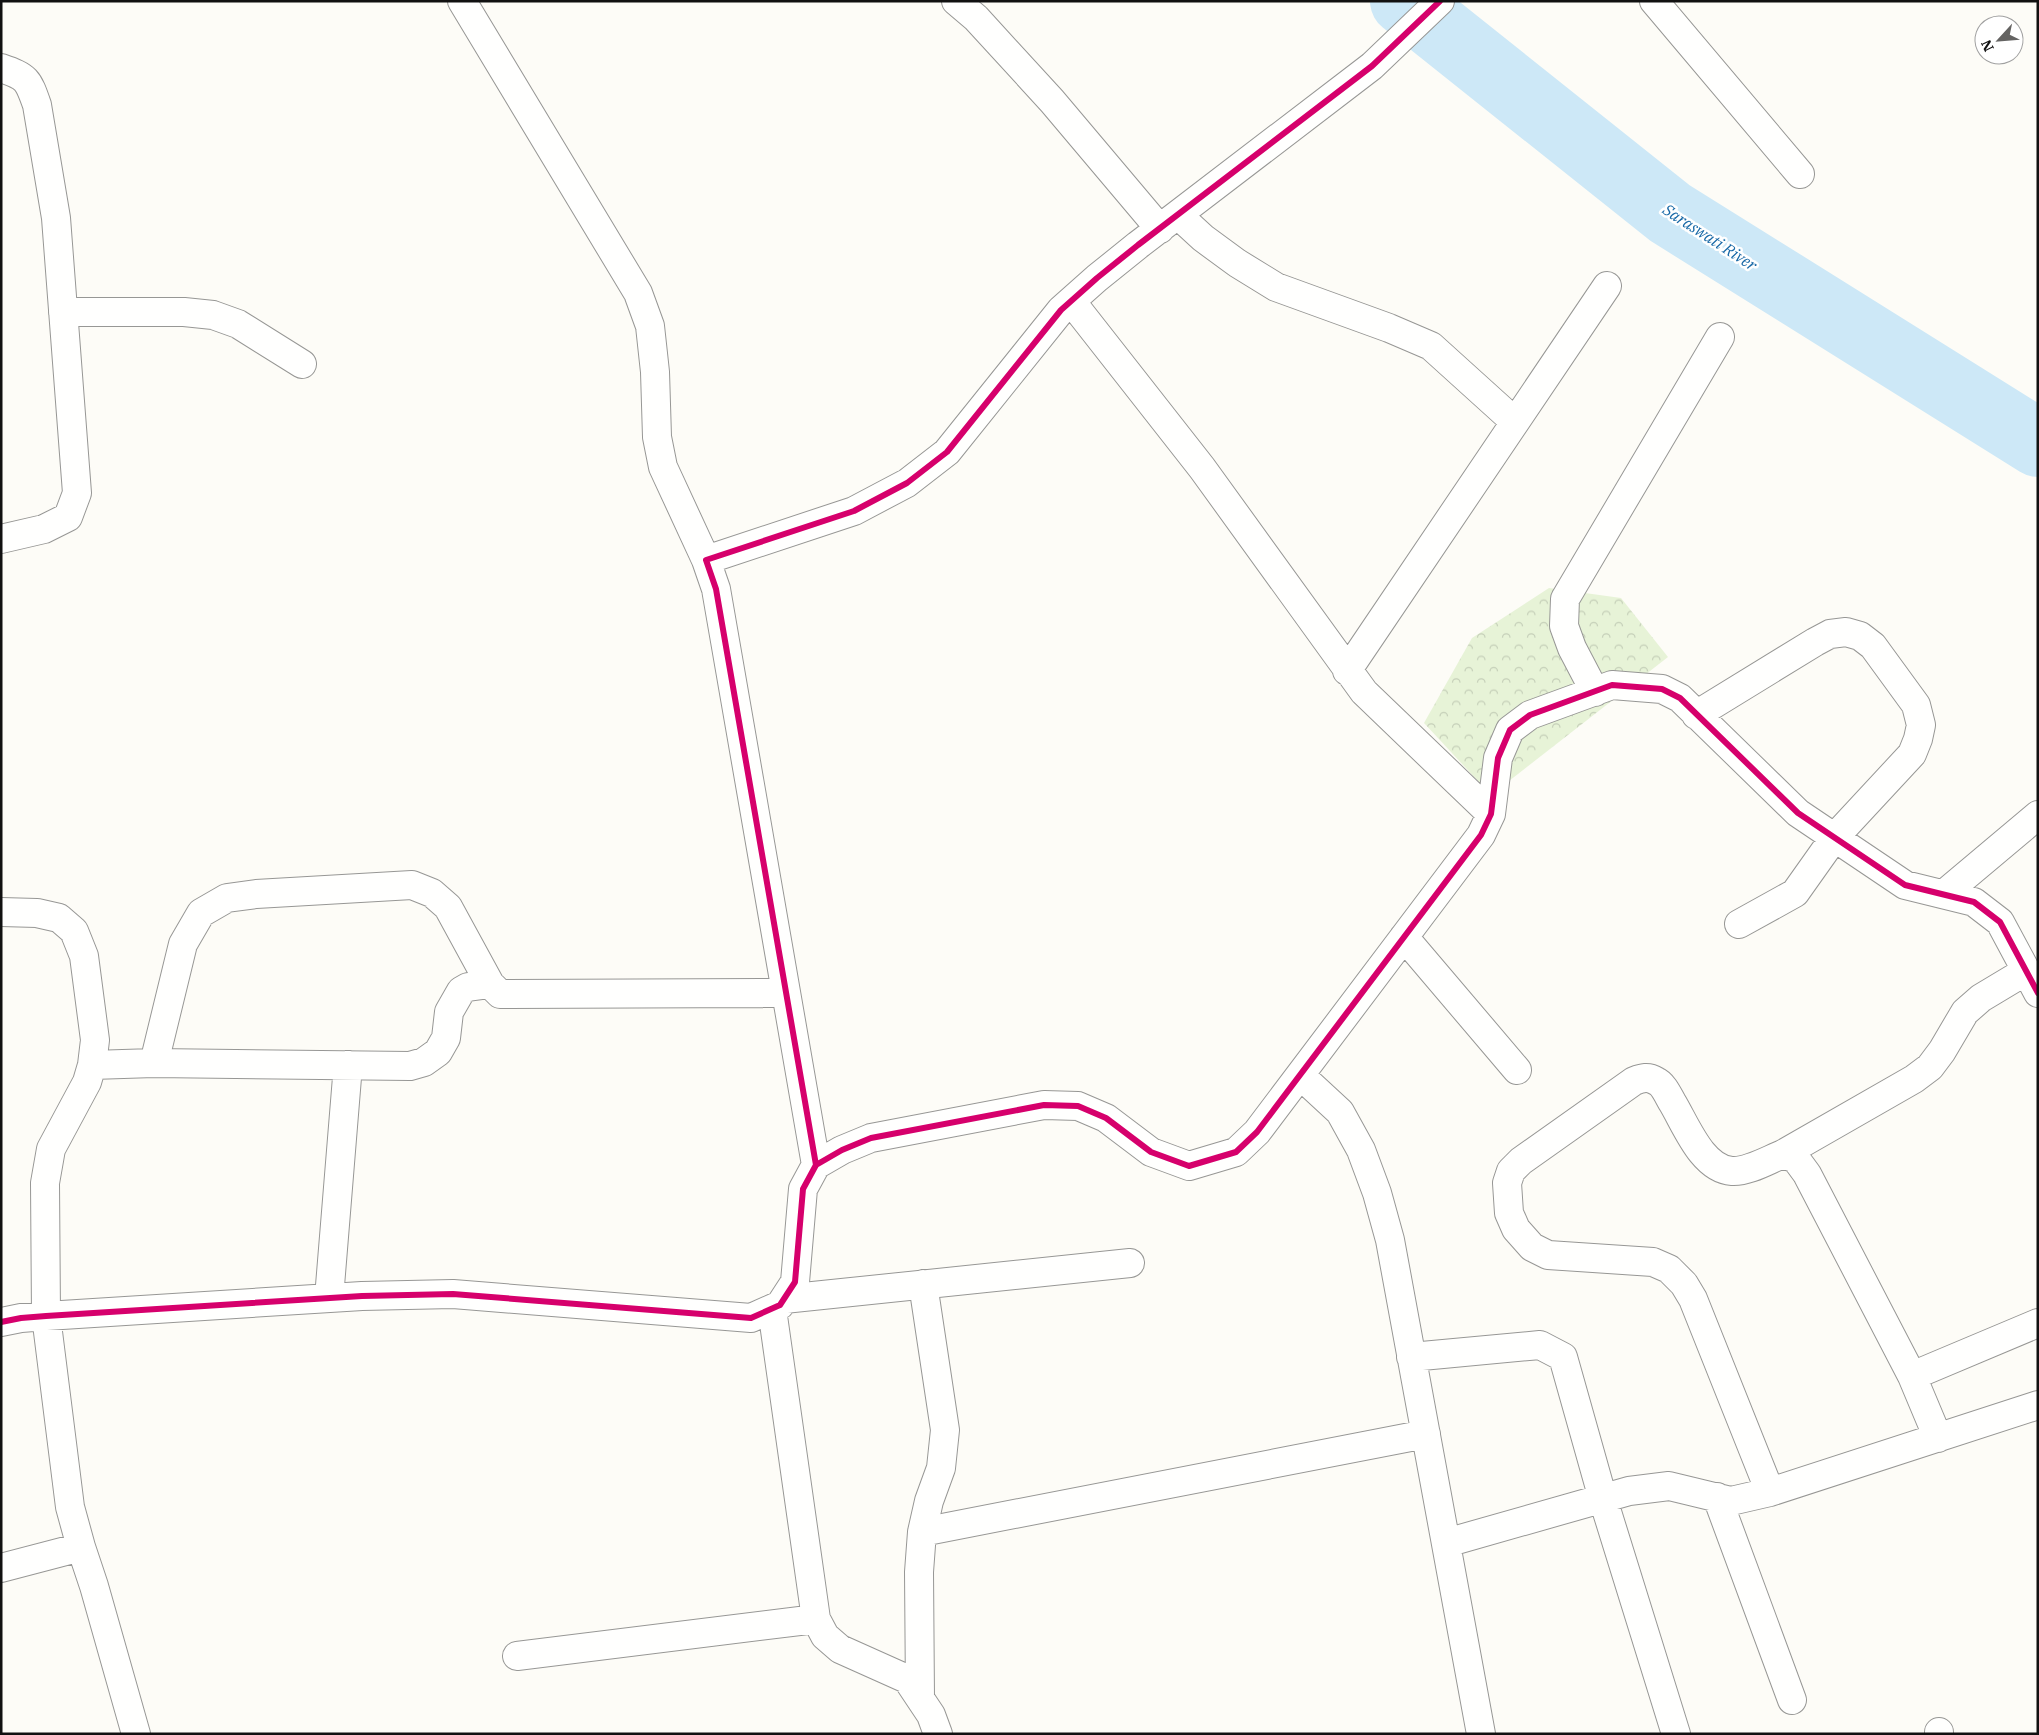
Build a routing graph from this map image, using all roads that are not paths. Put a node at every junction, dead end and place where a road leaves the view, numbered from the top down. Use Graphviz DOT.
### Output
graph roads {
  1 [pos="462,1"];
  2 [pos="956,1"];
  3 [pos="1440,1"];
  4 [pos="1654,1"];
  5 [pos="1,68"];
  6 [pos="1800,174"];
  7 [pos="1169,222"];
  8 [pos="1607,286"];
  9 [pos="1070,301"];
  10 [pos="63,312"];
  11 [pos="1720,337"];
  12 [pos="302,364"];
  13 [pos="1514,422"];
  14 [pos="1,539"];
  15 [pos="706,560"];
  16 [pos="1347,670"];
  17 [pos="1595,692"];
  18 [pos="1696,715"];
  19 [pos="1491,814"];
  20 [pos="2038,815"];
  21 [pos="1834,838"];
  22 [pos="1944,894"];
  23 [pos="1,912"];
  24 [pos="1739,924"];
  25 [pos="1404,937"];
  26 [pos="2032,982"];
  27 [pos="490,984"];
  28 [pos="786,994"];
  29 [pos="154,1063"];
  30 [pos="92,1065"];
  31 [pos="348,1065"];
  32 [pos="1517,1070"];
  33 [pos="1300,1075"];
  34 [pos="1783,1154"];
  35 [pos="816,1165"];
  36 [pos="1130,1263"];
  37 [pos="923,1284"];
  38 [pos="330,1298"];
  39 [pos="778,1304"];
  40 [pos="46,1316"];
  41 [pos="1,1322"];
  42 [pos="2038,1323"];
  43 [pos="1411,1356"];
  44 [pos="1912,1376"];
  45 [pos="2038,1405"];
  46 [pos="1426,1434"];
  47 [pos="1938,1438"];
  48 [pos="1770,1492"];
  49 [pos="1717,1497"];
  50 [pos="1603,1498"];
  51 [pos="922,1532"];
  52 [pos="1446,1543"];
  53 [pos="81,1547"];
  54 [pos="1,1568"];
  55 [pos="816,1619"];
  56 [pos="516,1656"];
  57 [pos="920,1698"];
  58 [pos="1792,1700"];
  59 [pos="136,1734"];
  60 [pos="938,1734"];
  61 [pos="1481,1734"];
  62 [pos="1676,1734"];
  1 -- 15 [label="street"];
  2 -- 7 [label="street"];
  3 -- 7 [label="street"];
  4 -- 6 [label="street"];
  5 -- 10 [label="street"];
  7 -- 9 [label="street"];
  7 -- 13 [label="street"];
  8 -- 13 [label="street"];
  9 -- 15 [label="street"];
  9 -- 16 [label="street"];
  10 -- 12 [label="street"];
  10 -- 14 [label="street"];
  11 -- 17 [label="street"];
  13 -- 16 [label="street"];
  15 -- 28 [label="street"];
  16 -- 19 [label="street"];
  17 -- 18 [label="street"];
  17 -- 19 [label="street"];
  18 -- 21 [label="street"];
  18 -- 21 [label="street"];
  19 -- 25 [label="street"];
  20 -- 22 [label="street"];
  21 -- 22 [label="street"];
  21 -- 24 [label="street"];
  22 -- 26 [label="street"];
  23 -- 30 [label="street"];
  25 -- 32 [label="street"];
  25 -- 33 [label="street"];
  26 -- 34 [label="street"];
  27 -- 28 [label="street"];
  27 -- 29 [label="street"];
  27 -- 31 [label="street"];
  28 -- 35 [label="street"];
  29 -- 30 [label="street"];
  29 -- 31 [label="street"];
  30 -- 40 [label="street"];
  31 -- 38 [label="street"];
  33 -- 35 [label="street"];
  33 -- 43 [label="street"];
  34 -- 44 [label="street"];
  34 -- 48 [label="street"];
  35 -- 39 [label="street"];
  36 -- 37 [label="street"];
  37 -- 39 [label="street"];
  37 -- 51 [label="street"];
  38 -- 39 [label="street"];
  38 -- 40 [label="street"];
  39 -- 55 [label="street"];
  40 -- 41 [label="street"];
  40 -- 53 [label="street"];
  42 -- 44 [label="street"];
  43 -- 46 [label="street"];
  43 -- 50 [label="street"];
  44 -- 47 [label="street"];
  45 -- 47 [label="street"];
  46 -- 51 [label="street"];
  46 -- 52 [label="street"];
  47 -- 48 [label="street"];
  48 -- 49 [label="street"];
  49 -- 50 [label="street"];
  49 -- 58 [label="street"];
  50 -- 52 [label="street"];
  50 -- 62 [label="street"];
  51 -- 57 [label="street"];
  52 -- 61 [label="street"];
  53 -- 54 [label="street"];
  53 -- 59 [label="street"];
  55 -- 56 [label="street"];
  55 -- 57 [label="street"];
  57 -- 60 [label="street"];
}
